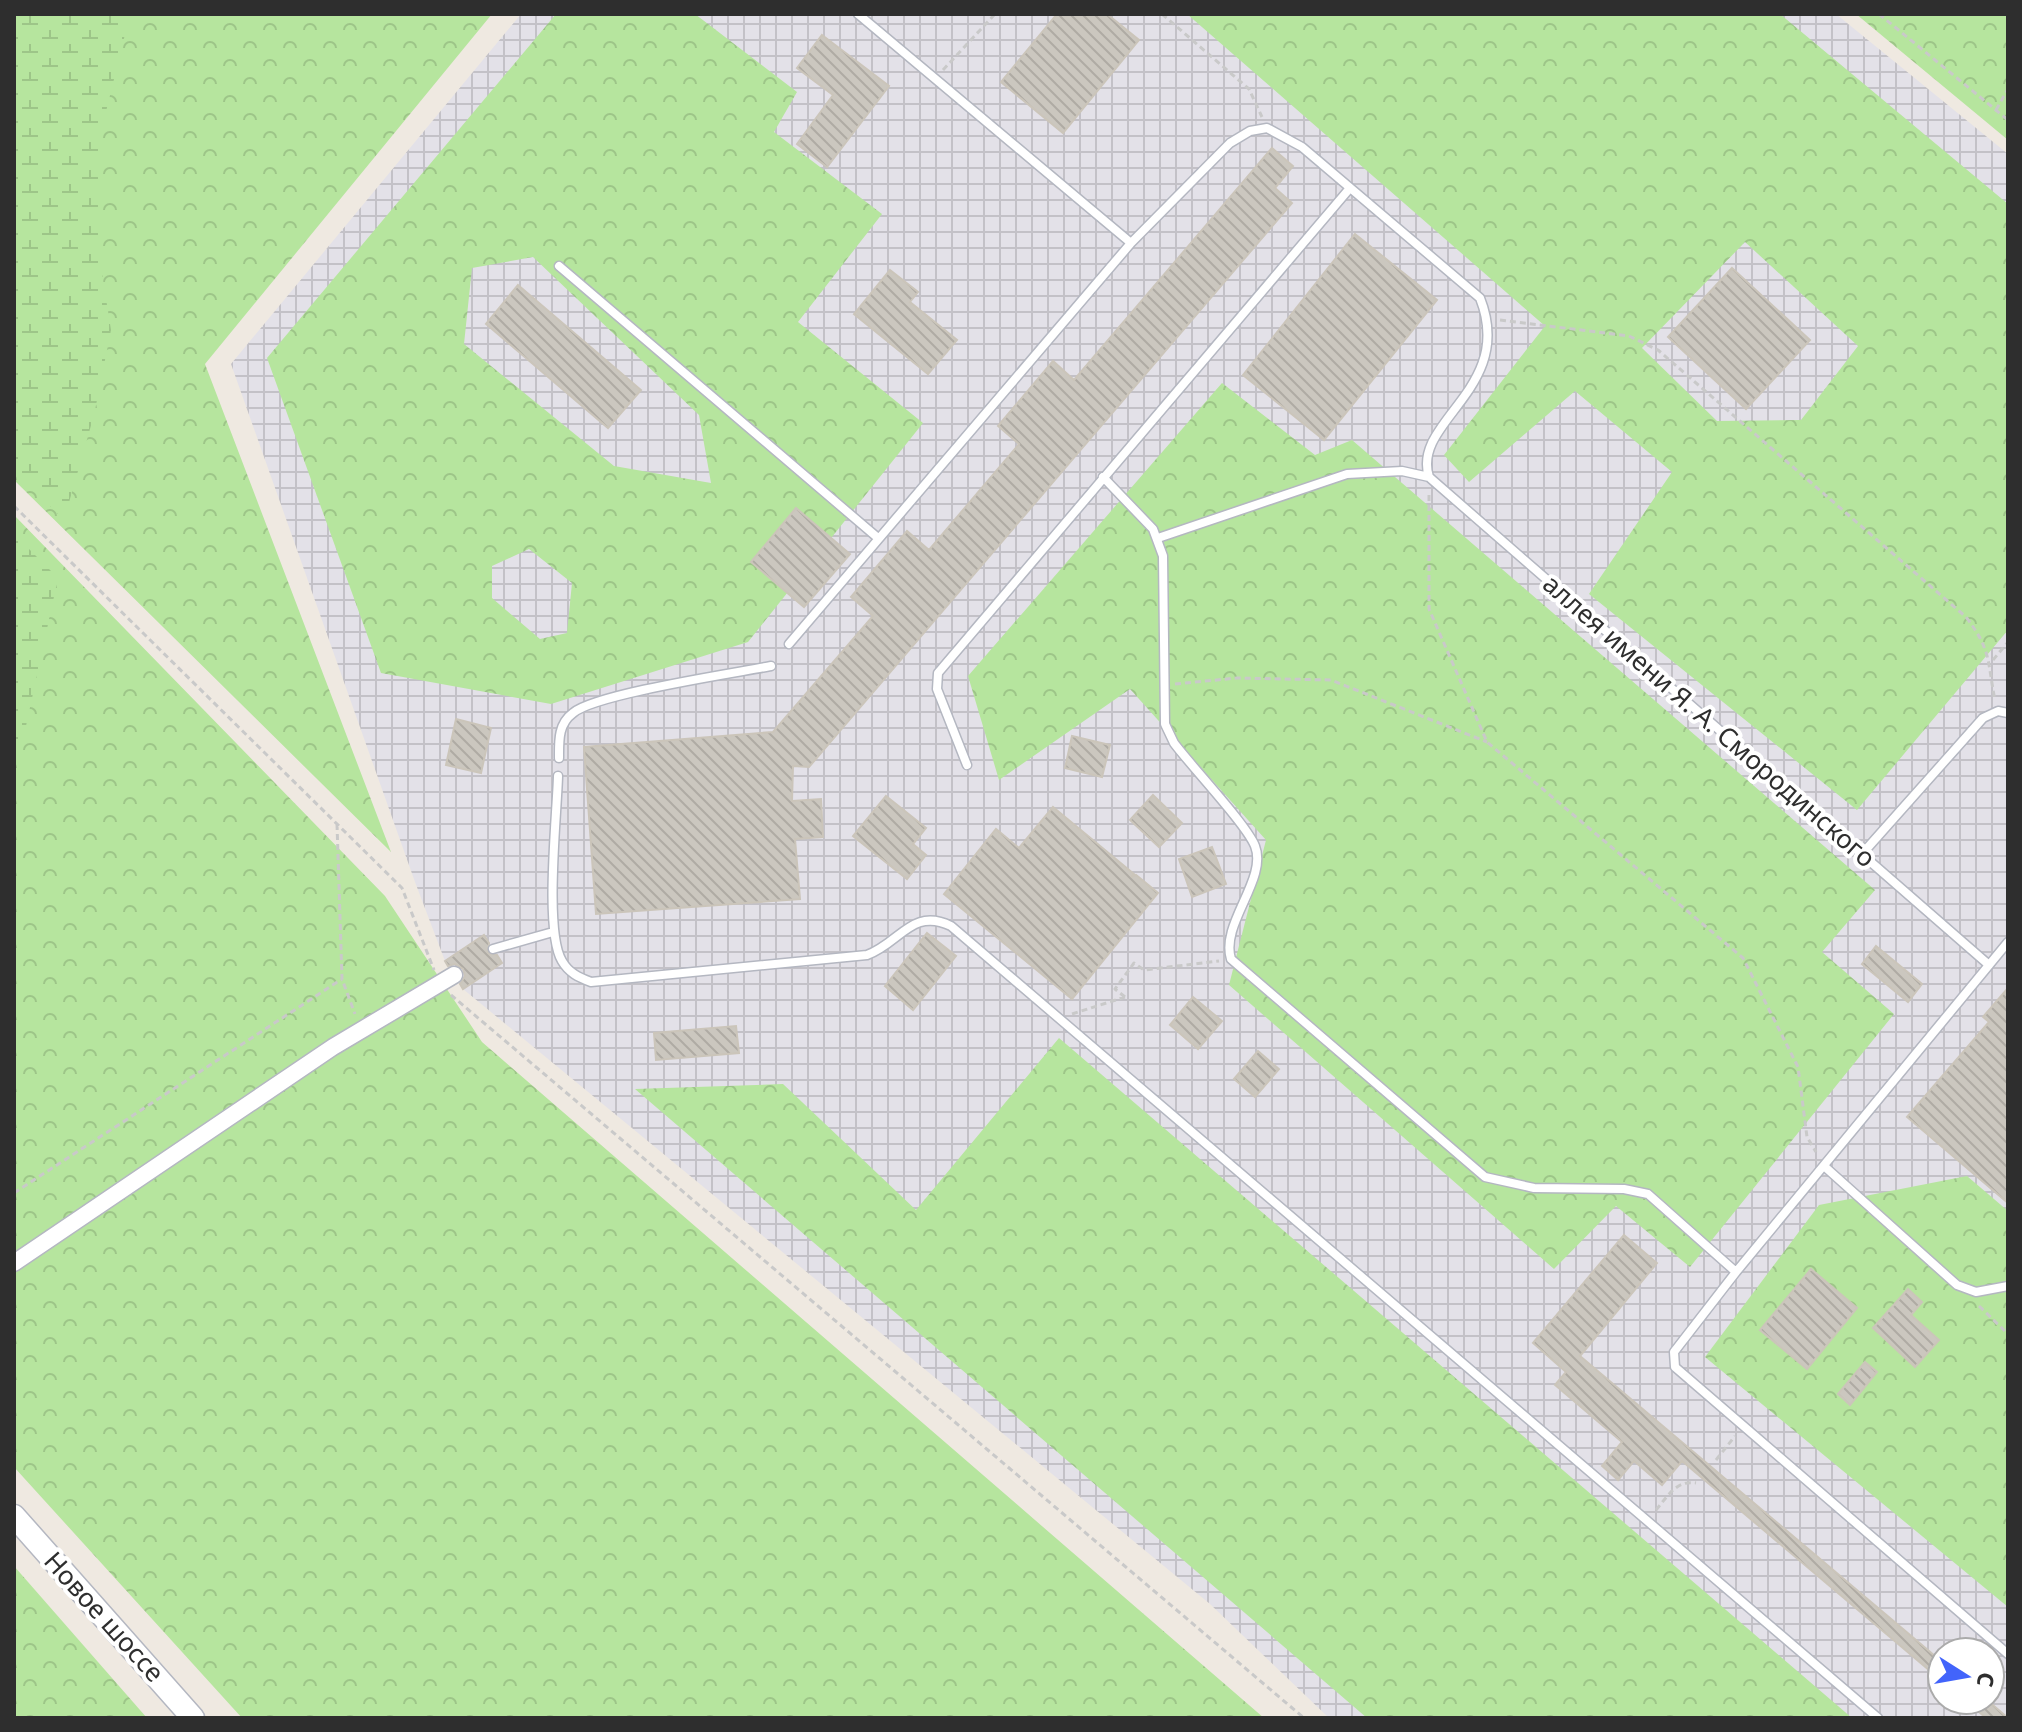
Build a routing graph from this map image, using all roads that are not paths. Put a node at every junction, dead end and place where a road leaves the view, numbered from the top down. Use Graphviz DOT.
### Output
graph roads {
  1 [pos="858,14"];
  2 [pos="1350,188"];
  3 [pos="1131,243"];
  4 [pos="559,266"];
  5 [pos="1103,477"];
  6 [pos="1429,477"];
  7 [pos="878,538"];
  8 [pos="1158,538"];
  9 [pos="789,644"];
  10 [pos="771,666"];
  11 [pos="2008,713"];
  12 [pos="559,758"];
  13 [pos="967,765"];
  14 [pos="558,776"];
  15 [pos="1862,854"];
  16 [pos="553,932"];
  17 [pos="2008,942"];
  18 [pos="493,949"];
  19 [pos="1989,965"];
  20 [pos="447,980"];
  21 [pos="1824,1166"];
  22 [pos="14,1263"];
  23 [pos="1736,1272"];
  24 [pos="2008,1286"];
  25 [pos="14,1516"];
  26 [pos="2008,1654"];
  27 [pos="193,1718"];
  28 [pos="1878,1718"];
  1 -- 3 [label="lane"];
  2 -- 3 [label="lane"];
  2 -- 5 [label="lane"];
  2 -- 6 [label="lane"];
  3 -- 7 [label="lane"];
  4 -- 7 [label="lane"];
  5 -- 8 [label="lane"];
  5 -- 13 [label="lane"];
  6 -- 8 [label="lane"];
  6 -- 15 [label="lane, аллея имени Я. А. Смородинского"];
  7 -- 9 [label="lane"];
  8 -- 23 [label="lane"];
  10 -- 12 [label="lane"];
  11 -- 15 [label="lane"];
  14 -- 16 [label="lane"];
  15 -- 19 [label="lane, аллея имени Я. А. Смородинского"];
  16 -- 18 [label="lane"];
  16 -- 28 [label="lane"];
  17 -- 19 [label="lane"];
  19 -- 21 [label="lane"];
  20 -- 22 [label="street"];
  21 -- 23 [label="lane"];
  21 -- 24 [label="lane"];
  23 -- 26 [label="lane"];
  25 -- 27 [label="main road, Новое шоссе"];
}
